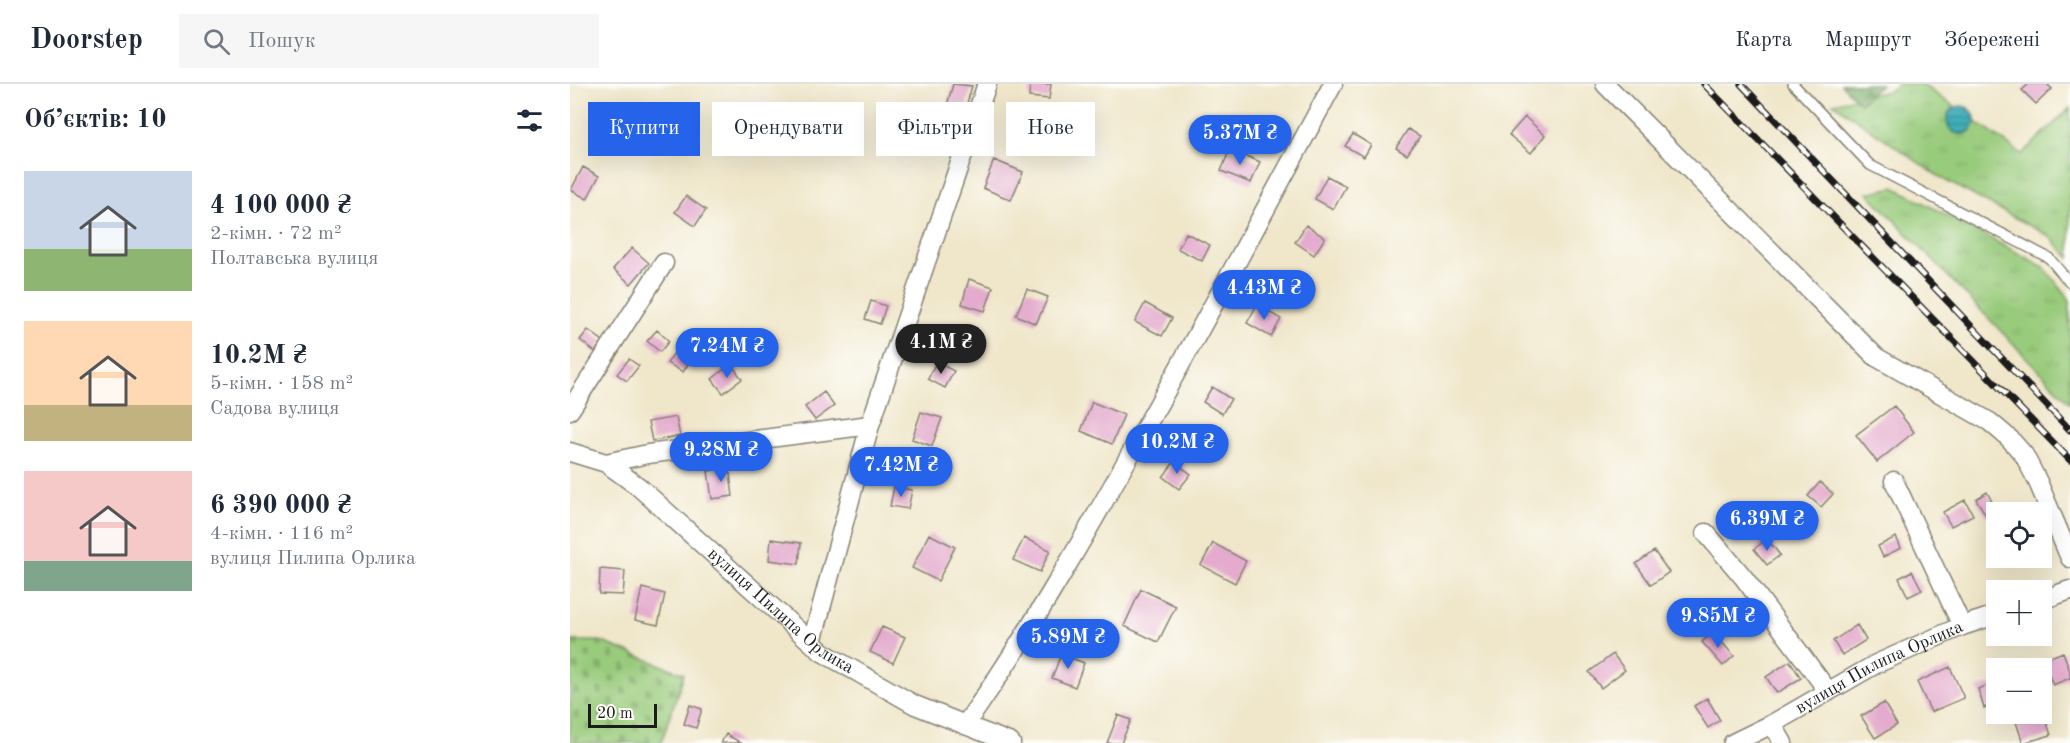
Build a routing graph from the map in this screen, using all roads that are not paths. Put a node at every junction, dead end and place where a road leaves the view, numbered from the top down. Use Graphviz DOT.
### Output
graph roads {
  1 [pos="987,84"];
  2 [pos="1333,84"];
  3 [pos="1605,84"];
  4 [pos="1793,84"];
  5 [pos="664,263"];
  6 [pos="2070,283"];
  7 [pos="570,410"];
  8 [pos="870,425"];
  9 [pos="570,452"];
  10 [pos="606,463"];
  11 [pos="1894,482"];
  12 [pos="1706,533"];
  13 [pos="2070,558"];
  14 [pos="2070,590"];
  15 [pos="2052,596"];
  16 [pos="1986,618"];
  17 [pos="1962,626"];
  18 [pos="812,642"];
  19 [pos="1828,692"];
  20 [pos="1772,724"];
  21 [pos="965,725"];
  22 [pos="1011,743"];
  23 [pos="1733,743"];
  24 [pos="1783,743"];
  1 -- 8 [label="street"];
  2 -- 21 [label="street"];
  3 -- 13 [label="street"];
  4 -- 6 [label="lane"];
  5 -- 7 [label="street"];
  8 -- 10 [label="street"];
  8 -- 18 [label="street"];
  9 -- 10 [label="street, вулиця Пилипа Орлика"];
  10 -- 18 [label="street, вулиця Пилипа Орлика"];
  11 -- 17 [label="street"];
  12 -- 19 [label="street"];
  14 -- 15 [label="street"];
  16 -- 17 [label="street, вулиця Пилипа Орлика"];
  17 -- 19 [label="street, вулиця Пилипа Орлика"];
  18 -- 21 [label="street, вулиця Пилипа Орлика"];
  19 -- 20 [label="street, вулиця Пилипа Орлика"];
  20 -- 23 [label="street, вулиця Пилипа Орлика"];
  20 -- 24 [label="street"];
  21 -- 22 [label="street, вулиця Пилипа Орлика"];
}
